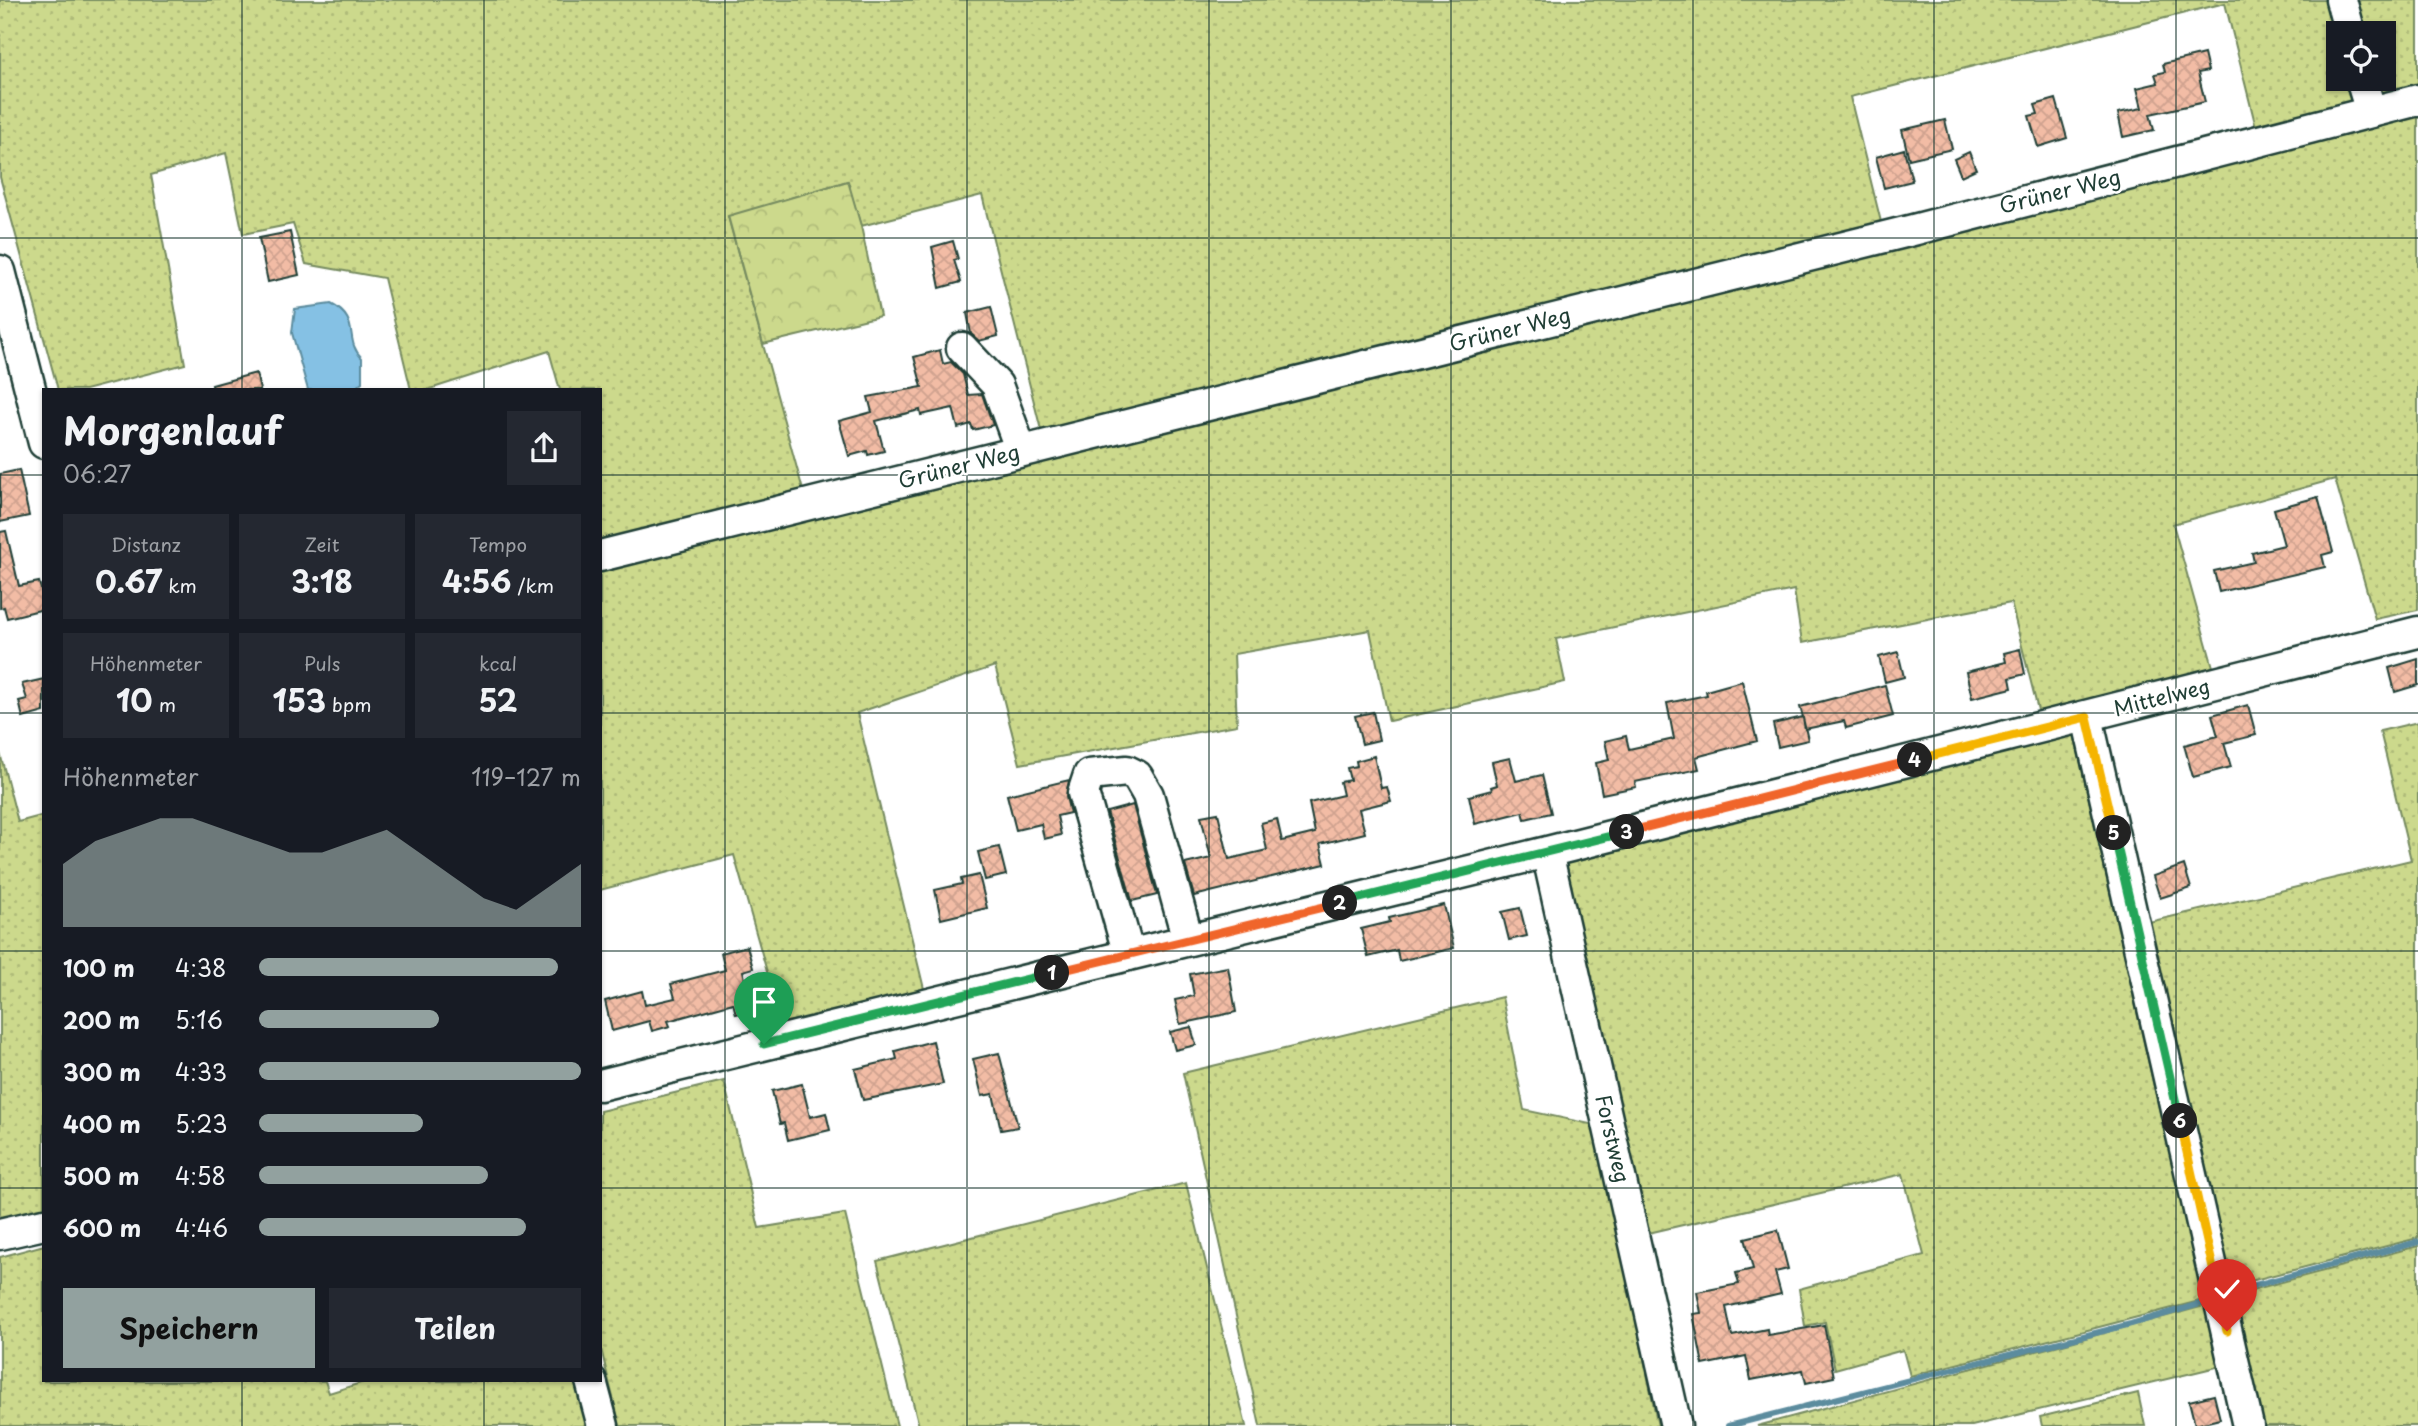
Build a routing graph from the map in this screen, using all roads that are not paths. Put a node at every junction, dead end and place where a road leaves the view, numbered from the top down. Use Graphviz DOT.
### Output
graph roads {
  1 [pos="2341,0"];
  2 [pos="2347,21"];
  3 [pos="2365,91"];
  4 [pos="2418,100"];
  5 [pos="2371,112"];
  6 [pos="0,271"];
  7 [pos="962,348"];
  8 [pos="42,435"];
  9 [pos="1021,452"];
  10 [pos="602,556"];
  11 [pos="2418,632"];
  12 [pos="2087,717"];
  13 [pos="1547,852"];
  14 [pos="1188,940"];
  15 [pos="1129,955"];
  16 [pos="602,1085"];
  17 [pos="42,1224"];
  18 [pos="0,1234"];
  19 [pos="591,1382"];
  20 [pos="603,1426"];
  21 [pos="1676,1426"];
  22 [pos="2248,1426"];
  1 -- 2 [label="street"];
  3 -- 5 [label="street"];
  4 -- 5 [label="street, Grüner Weg"];
  5 -- 9 [label="street, Grüner Weg"];
  6 -- 8 [label="street"];
  7 -- 9 [label="street"];
  9 -- 10 [label="street, Grüner Weg"];
  11 -- 12 [label="street, Mittelweg"];
  12 -- 13 [label="street, Mittelweg"];
  12 -- 22 [label="street"];
  13 -- 14 [label="street, Mittelweg"];
  13 -- 21 [label="street, Forstweg"];
  14 -- 15 [label="street, Mittelweg"];
  14 -- 15 [label="street"];
  15 -- 16 [label="street, Mittelweg"];
  17 -- 18 [label="street"];
  19 -- 20 [label="street"];
}
